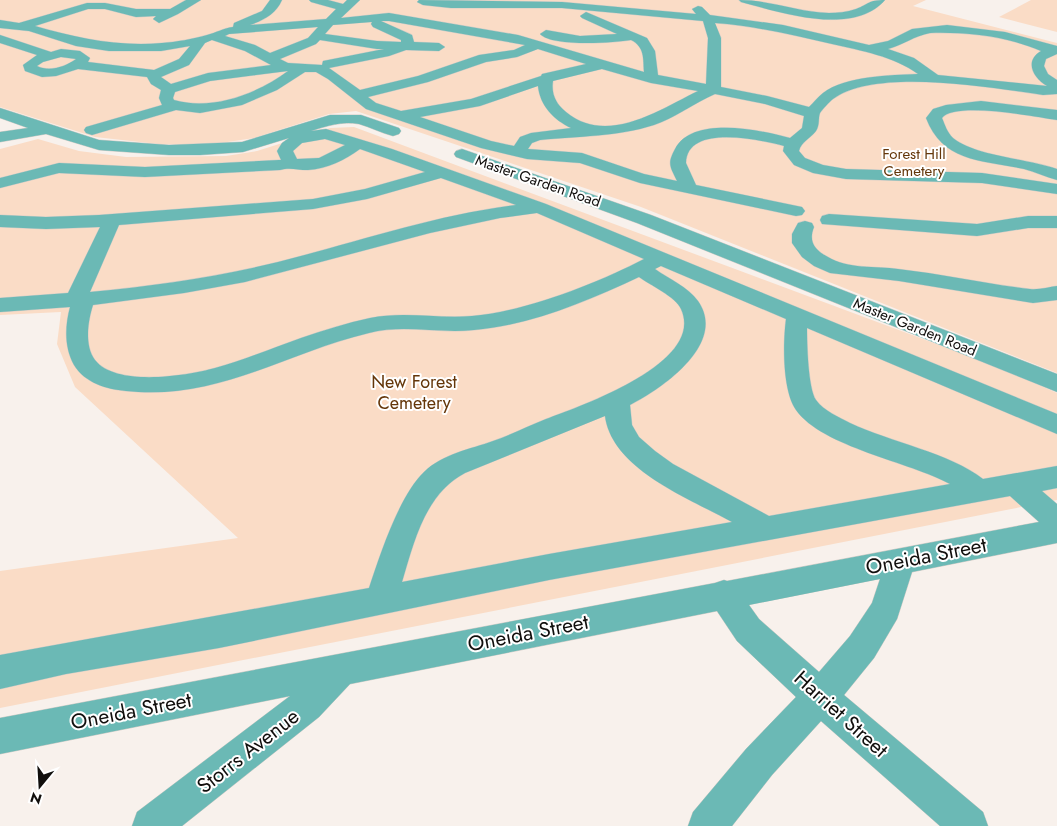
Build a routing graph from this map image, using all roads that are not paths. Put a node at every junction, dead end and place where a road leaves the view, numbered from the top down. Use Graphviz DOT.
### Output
graph roads {
  1 [pos="149,0"];
  2 [pos="195,0"];
  3 [pos="276,0"];
  4 [pos="314,0"];
  5 [pos="538,0"];
  6 [pos="686,0"];
  7 [pos="746,0"];
  8 [pos="879,0"];
  9 [pos="349,4"];
  10 [pos="416,4"];
  11 [pos="563,6"];
  12 [pos="174,12"];
  13 [pos="141,13"];
  14 [pos="2,17"];
  15 [pos="383,17"];
  16 [pos="707,17"];
  17 [pos="328,23"];
  18 [pos="20,27"];
  19 [pos="542,32"];
  20 [pos="0,33"];
  21 [pos="154,36"];
  22 [pos="635,36"];
  23 [pos="208,38"];
  24 [pos="0,39"];
  25 [pos="312,42"];
  26 [pos="406,42"];
  27 [pos="435,46"];
  28 [pos="869,49"];
  29 [pos="1055,50"];
  30 [pos="49,56"];
  31 [pos="270,58"];
  32 [pos="76,65"];
  33 [pos="601,65"];
  34 [pos="324,66"];
  35 [pos="293,68"];
  36 [pos="156,74"];
  37 [pos="547,78"];
  38 [pos="933,78"];
  39 [pos="651,79"];
  40 [pos="172,86"];
  41 [pos="1057,88"];
  42 [pos="714,90"];
  43 [pos="361,98"];
  44 [pos="0,99"];
  45 [pos="174,106"];
  46 [pos="0,113"];
  47 [pos="812,113"];
  48 [pos="398,115"];
  49 [pos="1057,115"];
  50 [pos="48,130"];
  51 [pos="92,130"];
  52 [pos="592,131"];
  53 [pos="0,137"];
  54 [pos="357,144"];
  55 [pos="794,144"];
  56 [pos="518,152"];
  57 [pos="290,162"];
  58 [pos="442,172"];
  59 [pos="1057,175"];
  60 [pos="0,183"];
  61 [pos="688,188"];
  62 [pos="1057,189"];
  63 [pos="540,208"];
  64 [pos="812,216"];
  65 [pos="112,220"];
  66 [pos="0,221"];
  67 [pos="1057,222"];
  68 [pos="650,264"];
  69 [pos="1057,293"];
  70 [pos="80,300"];
  71 [pos="0,305"];
  72 [pos="797,316"];
  73 [pos="1057,383"];
  74 [pos="618,400"];
  75 [pos="1057,424"];
  76 [pos="1057,478"];
  77 [pos="1016,485"];
  78 [pos="978,491"];
  79 [pos="1057,528"];
  80 [pos="765,529"];
  81 [pos="900,561"];
  82 [pos="724,594"];
  83 [pos="380,600"];
  84 [pos="340,670"];
  85 [pos="0,672"];
  86 [pos="820,697"];
  87 [pos="0,736"];
  88 [pos="152,826"];
  89 [pos="707,826"];
  90 [pos="968,826"];
  1 -- 13 [label="street"];
  2 -- 12 [label="street"];
  3 -- 23 [label="street"];
  4 -- 9 [label="street"];
  5 -- 11 [label="street"];
  6 -- 16 [label="street"];
  7 -- 8 [label="street"];
  9 -- 17 [label="street"];
  10 -- 11 [label="street"];
  10 -- 15 [label="street"];
  11 -- 16 [label="street"];
  11 -- 19 [label="street"];
  11 -- 22 [label="street"];
  12 -- 13 [label="street"];
  12 -- 13 [label="street"];
  13 -- 18 [label="street"];
  14 -- 18 [label="street"];
  15 -- 17 [label="street"];
  15 -- 19 [label="street"];
  15 -- 26 [label="street"];
  16 -- 28 [label="street"];
  16 -- 42 [label="street"];
  17 -- 23 [label="street"];
  17 -- 25 [label="street"];
  18 -- 20 [label="street"];
  18 -- 23 [label="street"];
  19 -- 22 [label="street"];
  19 -- 33 [label="street"];
  19 -- 43 [label="street"];
  21 -- 23 [label="street"];
  22 -- 39 [label="street"];
  23 -- 31 [label="street"];
  23 -- 36 [label="street"];
  24 -- 30 [label="street"];
  25 -- 26 [label="street"];
  25 -- 31 [label="street"];
  25 -- 34 [label="street"];
  26 -- 27 [label="street"];
  26 -- 34 [label="street"];
  28 -- 29 [label="street"];
  28 -- 38 [label="street"];
  29 -- 41 [label="street"];
  30 -- 32 [label="street"];
  30 -- 32 [label="street"];
  31 -- 35 [label="street"];
  32 -- 36 [label="street"];
  33 -- 37 [label="street"];
  33 -- 39 [label="street"];
  34 -- 35 [label="street"];
  34 -- 43 [label="street"];
  35 -- 40 [label="street"];
  35 -- 45 [label="street"];
  36 -- 40 [label="street"];
  37 -- 48 [label="street"];
  37 -- 52 [label="street"];
  38 -- 41 [label="street"];
  38 -- 47 [label="street"];
  39 -- 42 [label="street"];
  40 -- 45 [label="street"];
  42 -- 47 [label="street"];
  42 -- 52 [label="street"];
  43 -- 48 [label="street"];
  43 -- 51 [label="street"];
  44 -- 51 [label="street"];
  45 -- 51 [label="street"];
  46 -- 50 [label="street, Master Garden Road"];
  47 -- 55 [label="street"];
  48 -- 56 [label="street"];
  49 -- 59 [label="street"];
  50 -- 53 [label="street"];
  50 -- 73 [label="street, Master Garden Road"];
  52 -- 56 [label="street"];
  54 -- 57 [label="street"];
  54 -- 57 [label="street"];
  54 -- 58 [label="street"];
  55 -- 61 [label="street"];
  55 -- 62 [label="street"];
  56 -- 61 [label="street"];
  57 -- 60 [label="street"];
  58 -- 63 [label="street"];
  58 -- 65 [label="street"];
  61 -- 64 [label="street"];
  63 -- 68 [label="street"];
  63 -- 70 [label="street"];
  64 -- 67 [label="street"];
  64 -- 69 [label="street"];
  65 -- 66 [label="street"];
  65 -- 70 [label="street"];
  68 -- 70 [label="street"];
  68 -- 72 [label="street"];
  68 -- 74 [label="street"];
  70 -- 71 [label="street"];
  72 -- 75 [label="street"];
  72 -- 78 [label="street"];
  74 -- 80 [label="street"];
  74 -- 83 [label="street"];
  76 -- 77 [label="street"];
  77 -- 78 [label="street"];
  77 -- 79 [label="street"];
  78 -- 80 [label="street"];
  79 -- 81 [label="street, Oneida Street"];
  80 -- 83 [label="street"];
  81 -- 82 [label="street, Oneida Street"];
  81 -- 86 [label="street"];
  82 -- 84 [label="street, Oneida Street"];
  82 -- 86 [label="street, Harriet Street"];
  83 -- 85 [label="street"];
  84 -- 87 [label="street, Oneida Street"];
  84 -- 88 [label="street, Storrs Avenue"];
  86 -- 89 [label="street"];
  86 -- 90 [label="street, Harriet Street"];
}
